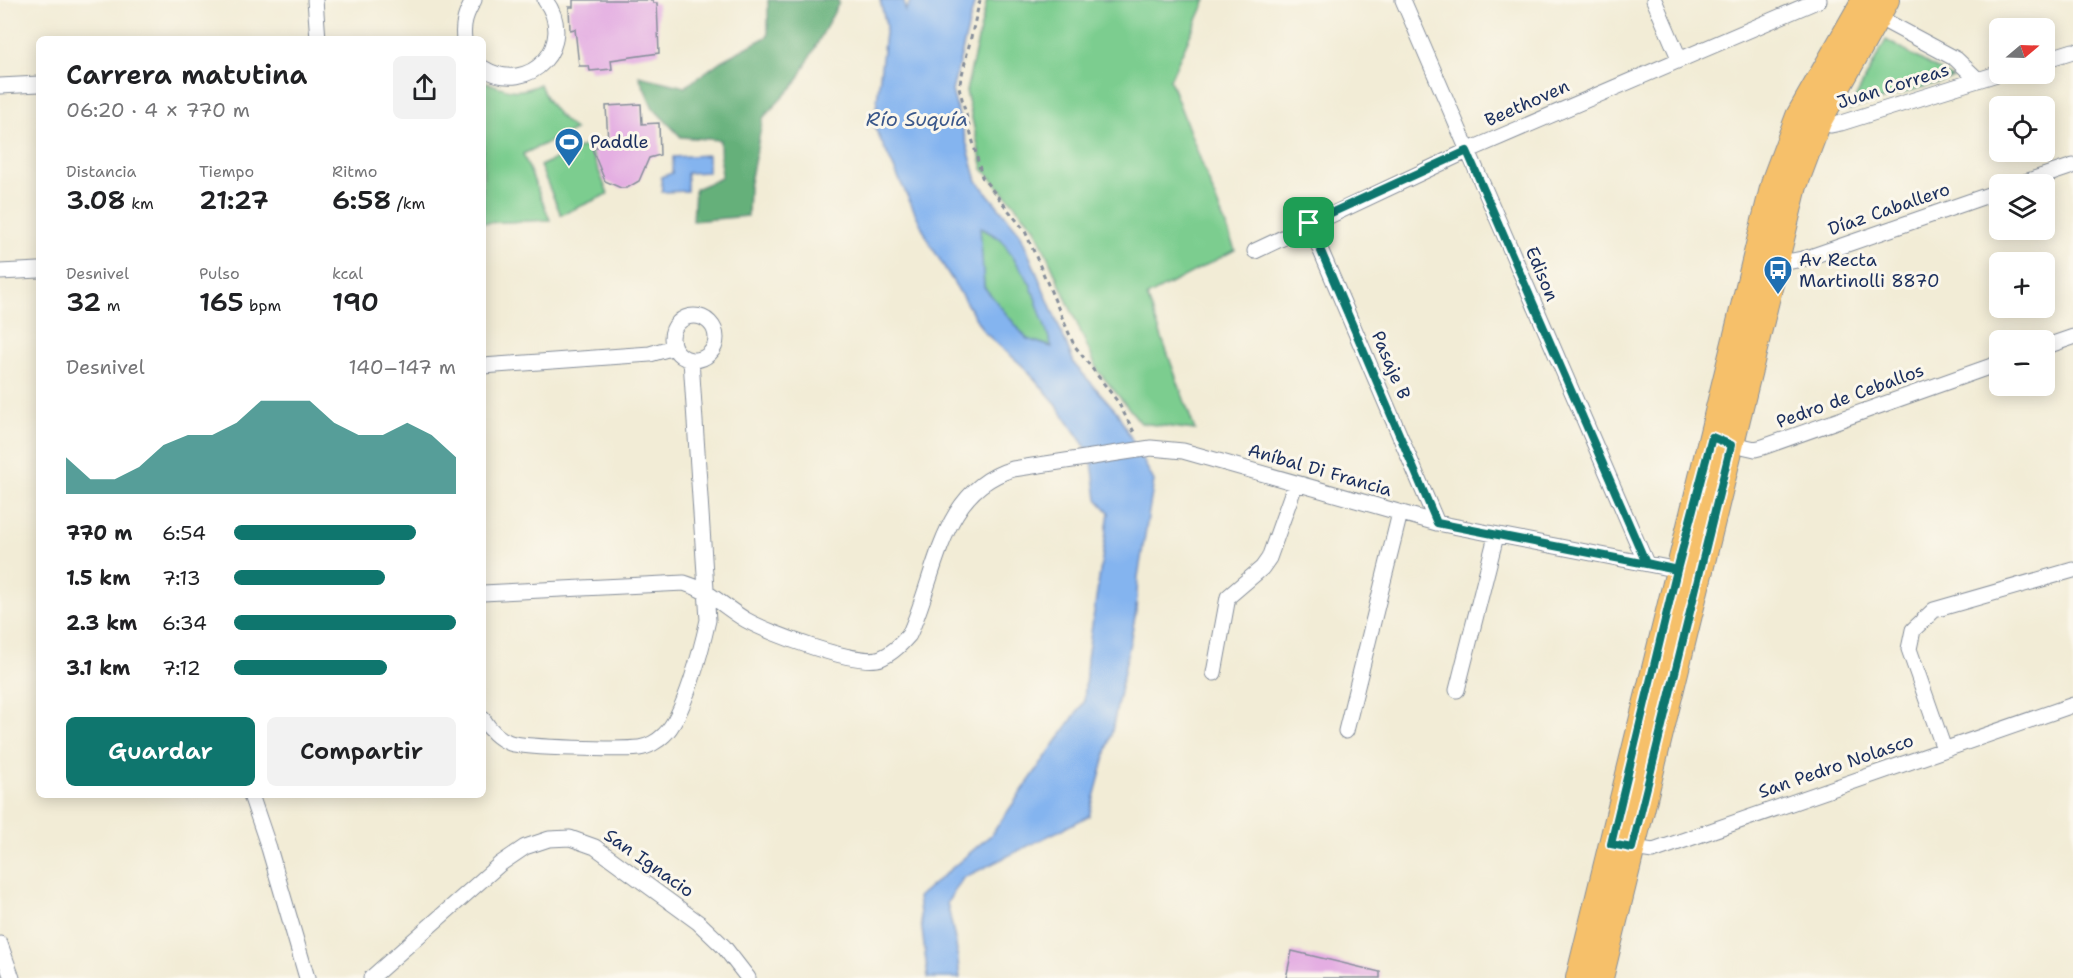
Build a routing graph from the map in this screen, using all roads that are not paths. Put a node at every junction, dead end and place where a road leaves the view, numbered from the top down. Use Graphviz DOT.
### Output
graph roads {
  1 [pos="315,0"];
  2 [pos="545,0"];
  3 [pos="1403,0"];
  4 [pos="1654,0"];
  5 [pos="1819,0"];
  6 [pos="1868,5"];
  7 [pos="470,7"];
  8 [pos="318,36"];
  9 [pos="452,36"];
  10 [pos="465,36"];
  11 [pos="2073,51"];
  12 [pos="2055,57"];
  13 [pos="1678,58"];
  14 [pos="486,70"];
  15 [pos="1989,76"];
  16 [pos="1978,80"];
  17 [pos="36,84"];
  18 [pos="0,86"];
  19 [pos="1809,119"];
  20 [pos="1467,151"];
  21 [pos="2073,166"];
  22 [pos="2049,174"];
  23 [pos="1989,195"];
  24 [pos="1309,223"];
  25 [pos="1255,250"];
  26 [pos="1765,257"];
  27 [pos="36,270"];
  28 [pos="0,272"];
  29 [pos="2073,337"];
  30 [pos="2055,343"];
  31 [pos="674,348"];
  32 [pos="691,360"];
  33 [pos="486,366"];
  34 [pos="1989,367"];
  35 [pos="1721,441"];
  36 [pos="1295,485"];
  37 [pos="1400,513"];
  38 [pos="1437,523"];
  39 [pos="1496,536"];
  40 [pos="1646,563"];
  41 [pos="2073,570"];
  42 [pos="1688,572"];
  43 [pos="708,591"];
  44 [pos="486,593"];
  45 [pos="1214,673"];
  46 [pos="1456,690"];
  47 [pos="2073,705"];
  48 [pos="486,724"];
  49 [pos="1346,731"];
  50 [pos="1944,749"];
  51 [pos="252,798"];
  52 [pos="1621,846"];
  53 [pos="0,944"];
  54 [pos="12,978"];
  55 [pos="307,978"];
  56 [pos="371,978"];
  57 [pos="748,978"];
  58 [pos="1578,978"];
  59 [pos="1601,978"];
  1 -- 8 [label="street"];
  2 -- 14 [label="street"];
  3 -- 20 [label="street, Edison"];
  4 -- 13 [label="street"];
  5 -- 13 [label="street, Beethoven"];
  6 -- 16 [label="street"];
  6 -- 19 [label="main road"];
  7 -- 9 [label="street"];
  7 -- 10 [label="street"];
  11 -- 12 [label="street"];
  13 -- 20 [label="street, Beethoven"];
  15 -- 16 [label="street, Juan Correas"];
  16 -- 19 [label="street, Juan Correas"];
  17 -- 18 [label="street"];
  19 -- 26 [label="main road"];
  20 -- 24 [label="street, Beethoven"];
  20 -- 40 [label="street, Edison"];
  21 -- 22 [label="street"];
  23 -- 26 [label="street, Díaz Caballero"];
  24 -- 25 [label="street, Beethoven"];
  24 -- 38 [label="street, Pasaje B"];
  26 -- 35 [label="main road"];
  27 -- 28 [label="street"];
  29 -- 30 [label="street"];
  31 -- 32 [label="street"];
  31 -- 32 [label="street"];
  31 -- 33 [label="street"];
  32 -- 43 [label="street"];
  34 -- 35 [label="street, Pedro de Ceballos"];
  35 -- 42 [label="main road"];
  36 -- 37 [label="street, Aníbal Di Francia"];
  36 -- 43 [label="street, Aníbal Di Francia"];
  36 -- 45 [label="street"];
  37 -- 38 [label="street, Aníbal Di Francia"];
  37 -- 49 [label="street"];
  38 -- 39 [label="street, Aníbal Di Francia"];
  39 -- 40 [label="street, Aníbal Di Francia"];
  39 -- 46 [label="street"];
  40 -- 42 [label="street, Aníbal Di Francia"];
  41 -- 50 [label="street"];
  42 -- 52 [label="main road"];
  43 -- 44 [label="street"];
  43 -- 48 [label="street"];
  47 -- 50 [label="street, San Pedro Nolasco"];
  50 -- 52 [label="street, San Pedro Nolasco"];
  51 -- 55 [label="street"];
  52 -- 58 [label="main road"];
  52 -- 59 [label="main road"];
  53 -- 54 [label="street"];
  56 -- 57 [label="street, San Ignacio"];
}
